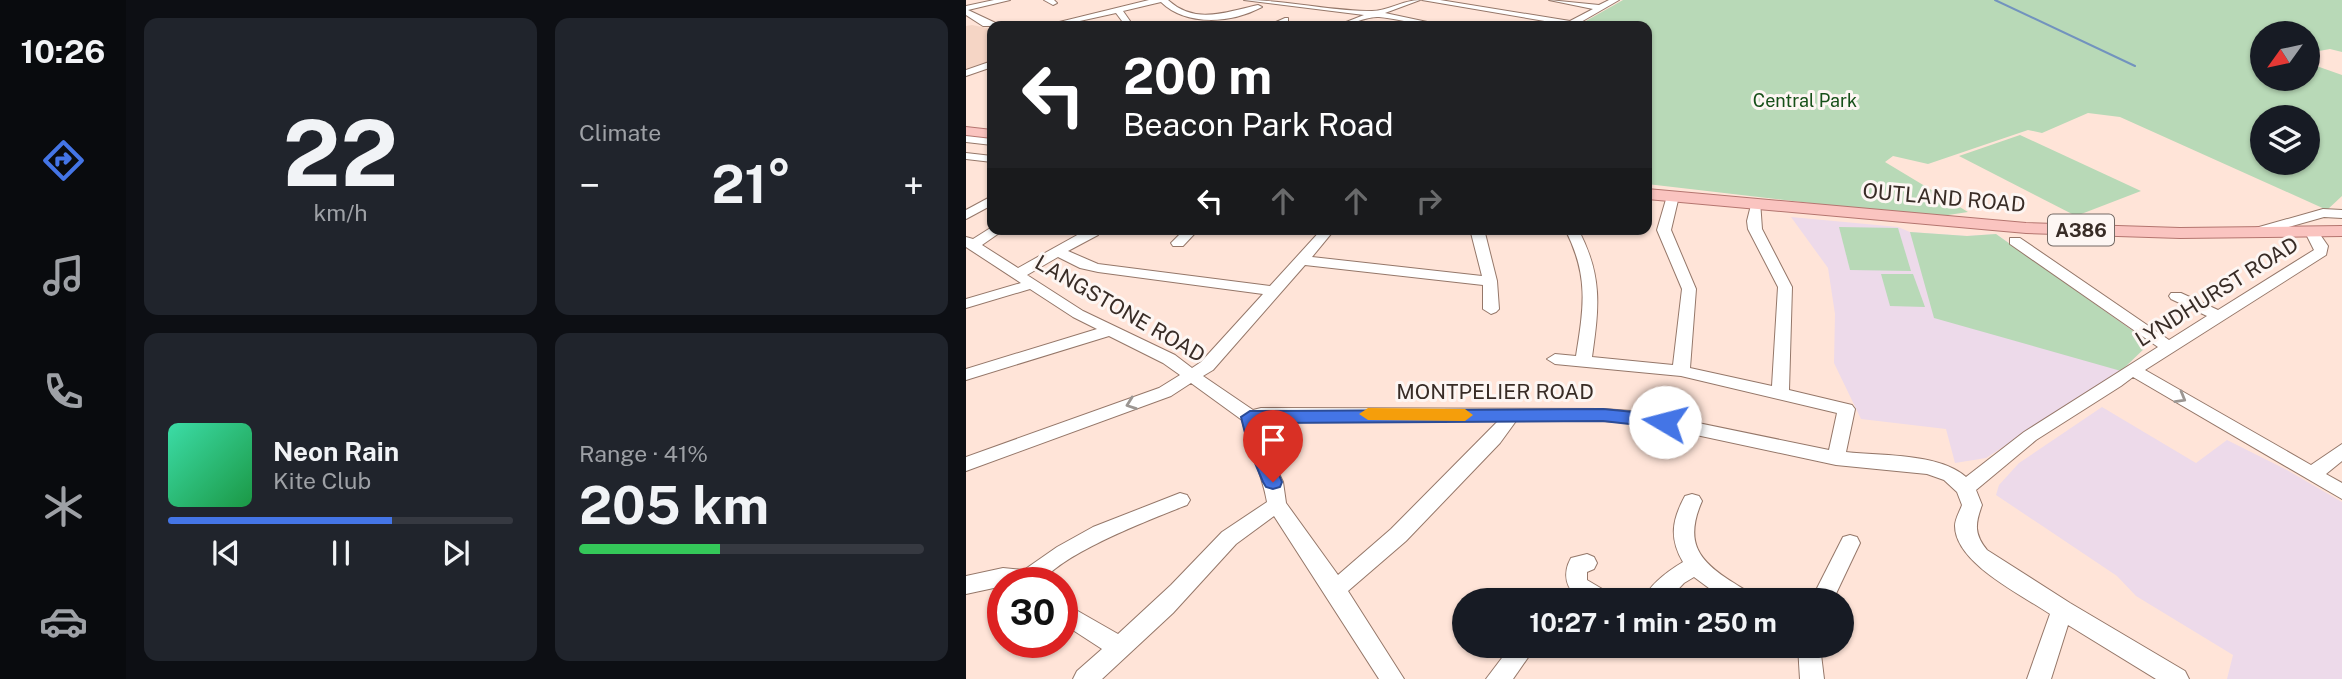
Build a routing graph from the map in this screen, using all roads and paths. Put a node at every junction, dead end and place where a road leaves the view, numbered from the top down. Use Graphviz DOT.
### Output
graph roads {
  1 [pos="1006,0"];
  2 [pos="1161,0"];
  3 [pos="1248,0"];
  4 [pos="1281,0"];
  5 [pos="1347,0"];
  6 [pos="1416,0"];
  7 [pos="1426,0"];
  8 [pos="1553,0"];
  9 [pos="1615,0"];
  10 [pos="1271,4"];
  11 [pos="1258,7"];
  12 [pos="1601,8"];
  13 [pos="1117,9"];
  14 [pos="1322,9"];
  15 [pos="966,10"];
  16 [pos="1376,14"];
  17 [pos="1068,21"];
  18 [pos="1126,21"];
  19 [pos="1194,21"];
  20 [pos="1206,21"];
  21 [pos="1355,21"];
  22 [pos="1414,21"];
  23 [pos="1547,21"];
  24 [pos="1577,21"];
  25 [pos="987,24"];
  26 [pos="987,66"];
  27 [pos="966,73"];
  28 [pos="966,122"];
  29 [pos="987,124"];
  30 [pos="966,131"];
  31 [pos="987,133"];
  32 [pos="966,139"];
  33 [pos="987,141"];
  34 [pos="967,156"];
  35 [pos="987,158"];
  36 [pos="1652,194"];
  37 [pos="1673,196"];
  38 [pos="987,203"];
  39 [pos="1756,204"];
  40 [pos="2342,214"];
  41 [pos="966,215"];
  42 [pos="2342,231"];
  43 [pos="2257,232"];
  44 [pos="2280,233"];
  45 [pos="987,235"];
  46 [pos="1088,235"];
  47 [pos="1187,235"];
  48 [pos="1324,235"];
  49 [pos="1478,235"];
  50 [pos="1574,235"];
  51 [pos="2314,236"];
  52 [pos="2342,236"];
  53 [pos="2015,241"];
  54 [pos="969,243"];
  55 [pos="1178,243"];
  56 [pos="1059,252"];
  57 [pos="1302,260"];
  58 [pos="1016,275"];
  59 [pos="1490,281"];
  60 [pos="1030,285"];
  61 [pos="1273,291"];
  62 [pos="2176,296"];
  63 [pos="966,304"];
  64 [pos="1491,309"];
  65 [pos="2219,316"];
  66 [pos="1111,330"];
  67 [pos="2170,348"];
  68 [pos="1555,359"];
  69 [pos="1583,361"];
  70 [pos="1681,371"];
  71 [pos="966,375"];
  72 [pos="2123,376"];
  73 [pos="1193,377"];
  74 [pos="1780,393"];
  75 [pos="1511,414"];
  76 [pos="1250,417"];
  77 [pos="2342,452"];
  78 [pos="1836,458"];
  79 [pos="966,464"];
  80 [pos="2312,474"];
  81 [pos="1965,488"];
  82 [pos="2342,492"];
  83 [pos="1180,500"];
  84 [pos="1692,501"];
  85 [pos="1277,505"];
  86 [pos="1850,542"];
  87 [pos="1587,563"];
  88 [pos="1695,565"];
  89 [pos="1046,567"];
  90 [pos="987,580"];
  91 [pos="966,585"];
  92 [pos="1581,588"];
  93 [pos="1666,588"];
  94 [pos="1727,588"];
  95 [pos="1828,588"];
  96 [pos="1335,589"];
  97 [pos="2062,610"];
  98 [pos="1078,621"];
  99 [pos="1119,647"];
  100 [pos="1515,658"];
  101 [pos="1810,658"];
  102 [pos="1086,679"];
  103 [pos="1392,679"];
  104 [pos="1498,679"];
  105 [pos="1812,679"];
  106 [pos="2039,679"];
  107 [pos="2176,679"];
  1 -- 15 [label="street"];
  2 -- 13 [label="street"];
  2 -- 19 [label="street"];
  3 -- 10 [label="street"];
  4 -- 10 [label="street"];
  5 -- 14 [label="street"];
  6 -- 16 [label="street"];
  7 -- 23 [label="street"];
  8 -- 12 [label="street"];
  9 -- 12 [label="street"];
  10 -- 14 [label="street"];
  11 -- 20 [label="street"];
  12 -- 24 [label="street"];
  13 -- 17 [label="street"];
  13 -- 18 [label="street"];
  14 -- 16 [label="street"];
  15 -- 25 [label="street"];
  16 -- 21 [label="street"];
  16 -- 22 [label="street"];
  26 -- 27 [label="street"];
  28 -- 29 [label="main road"];
  30 -- 31 [label="main road"];
  32 -- 33 [label="street"];
  34 -- 35 [label="street"];
  36 -- 37 [label="main road, OUTLAND ROAD / A386"];
  37 -- 39 [label="main road, OUTLAND ROAD / A386"];
  37 -- 70 [label="street"];
  38 -- 41 [label="street"];
  39 -- 43 [label="main road, OUTLAND ROAD / A386"];
  39 -- 74 [label="street"];
  40 -- 43 [label="street"];
  42 -- 44 [label="main road, OUTLAND ROAD"];
  43 -- 44 [label="main road, OUTLAND ROAD / A386"];
  44 -- 51 [label="main road, OUTLAND ROAD / A386"];
  45 -- 54 [label="street"];
  46 -- 56 [label="street"];
  47 -- 55 [label="street"];
  48 -- 57 [label="street"];
  49 -- 59 [label="street"];
  50 -- 69 [label="street"];
  51 -- 52 [label="main road, OUTLAND ROAD / A386"];
  51 -- 65 [label="street, LYNDHURST ROAD"];
  53 -- 67 [label="street"];
  54 -- 58 [label="street, LANGSTONE ROAD"];
  56 -- 58 [label="street"];
  56 -- 61 [label="street"];
  57 -- 59 [label="street"];
  57 -- 61 [label="street"];
  58 -- 60 [label="street, LANGSTONE ROAD"];
  59 -- 64 [label="street"];
  60 -- 63 [label="street"];
  60 -- 66 [label="street, LANGSTONE ROAD"];
  61 -- 73 [label="street"];
  62 -- 65 [label="street"];
  65 -- 67 [label="street, LYNDHURST ROAD"];
  66 -- 71 [label="street"];
  66 -- 73 [label="street, LANGSTONE ROAD"];
  67 -- 72 [label="street, LYNDHURST ROAD"];
  68 -- 69 [label="street"];
  69 -- 70 [label="street"];
  70 -- 74 [label="street"];
  72 -- 80 [label="street, one-way"];
  72 -- 81 [label="street"];
  73 -- 76 [label="street, LANGSTONE ROAD"];
  73 -- 79 [label="street, one-way"];
  74 -- 78 [label="street"];
  75 -- 76 [label="street, MONTPELIER ROAD"];
  75 -- 78 [label="street, MONTPELIER ROAD"];
  75 -- 96 [label="street"];
  76 -- 85 [label="street"];
  77 -- 80 [label="street"];
  78 -- 81 [label="street, MONTPELIER ROAD"];
  80 -- 82 [label="street"];
  81 -- 97 [label="street"];
  83 -- 89 [label="street"];
  84 -- 88 [label="street"];
  85 -- 96 [label="street"];
  85 -- 99 [label="street"];
  86 -- 95 [label="street"];
  87 -- 92 [label="street"];
  88 -- 93 [label="street"];
  88 -- 94 [label="street"];
  90 -- 91 [label="street"];
  96 -- 103 [label="street"];
  97 -- 106 [label="street"];
  97 -- 107 [label="street"];
  98 -- 99 [label="street"];
  99 -- 102 [label="street"];
  100 -- 104 [label="street"];
  101 -- 105 [label="street"];
}
